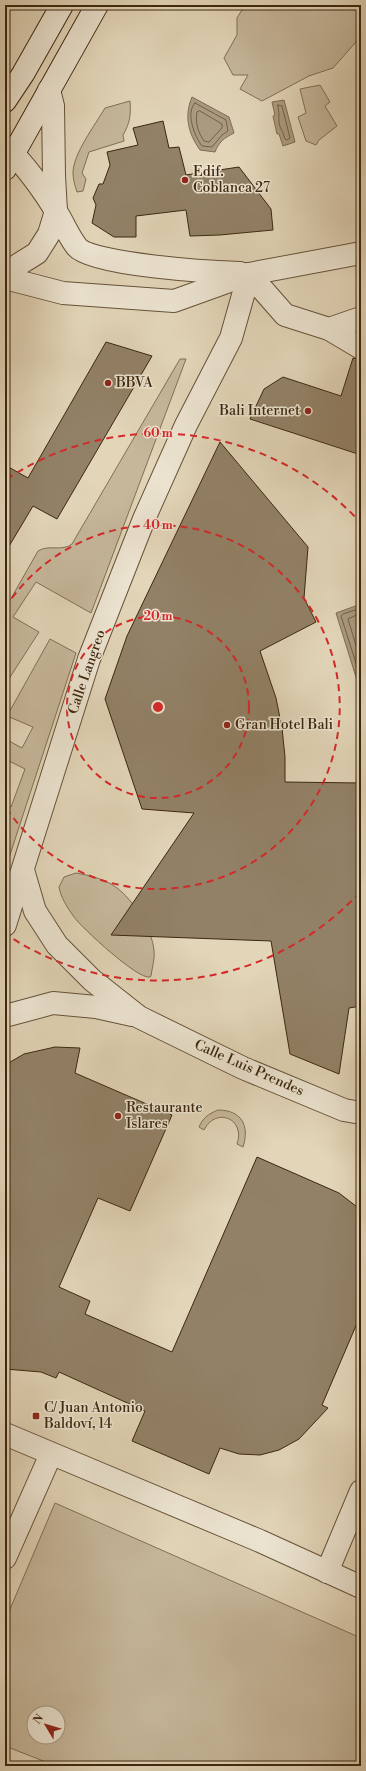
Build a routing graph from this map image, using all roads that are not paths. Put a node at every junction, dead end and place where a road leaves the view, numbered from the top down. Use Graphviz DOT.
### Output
graph roads {
  1 [pos="62,5"];
  2 [pos="97,5"];
  3 [pos="34,54"];
  4 [pos="5,82"];
  5 [pos="49,90"];
  6 [pos="5,101"];
  7 [pos="8,157"];
  8 [pos="56,211"];
  9 [pos="361,253"];
  10 [pos="5,273"];
  11 [pos="249,274"];
  12 [pos="5,278"];
  13 [pos="361,318"];
  14 [pos="329,329"];
  15 [pos="361,348"];
  16 [pos="23,870"];
  17 [pos="5,925"];
  18 [pos="5,1016"];
  19 [pos="139,1017"];
  20 [pos="352,1111"];
  21 [pos="361,1124"];
  22 [pos="5,1434"];
  23 [pos="51,1454"];
  24 [pos="361,1491"];
  25 [pos="5,1558"];
  26 [pos="327,1572"];
  27 [pos="361,1586"];
  1 -- 3 [label="street"];
  2 -- 5 [label="street"];
  3 -- 4 [label="street"];
  3 -- 6 [label="street"];
  5 -- 7 [label="street"];
  5 -- 8 [label="street"];
  7 -- 8 [label="street"];
  8 -- 10 [label="street"];
  8 -- 11 [label="street"];
  9 -- 11 [label="street"];
  11 -- 12 [label="street"];
  11 -- 14 [label="street"];
  11 -- 16 [label="street, Calle Langreo"];
  13 -- 14 [label="street"];
  14 -- 15 [label="street"];
  16 -- 17 [label="street, Calle Langreo"];
  16 -- 19 [label="street"];
  18 -- 19 [label="street"];
  19 -- 20 [label="street, Calle Luis Prendes"];
  20 -- 21 [label="street, Calle Luis Prendes"];
  22 -- 23 [label="street"];
  23 -- 25 [label="street"];
  23 -- 26 [label="street"];
  24 -- 26 [label="street"];
  26 -- 27 [label="street"];
}
